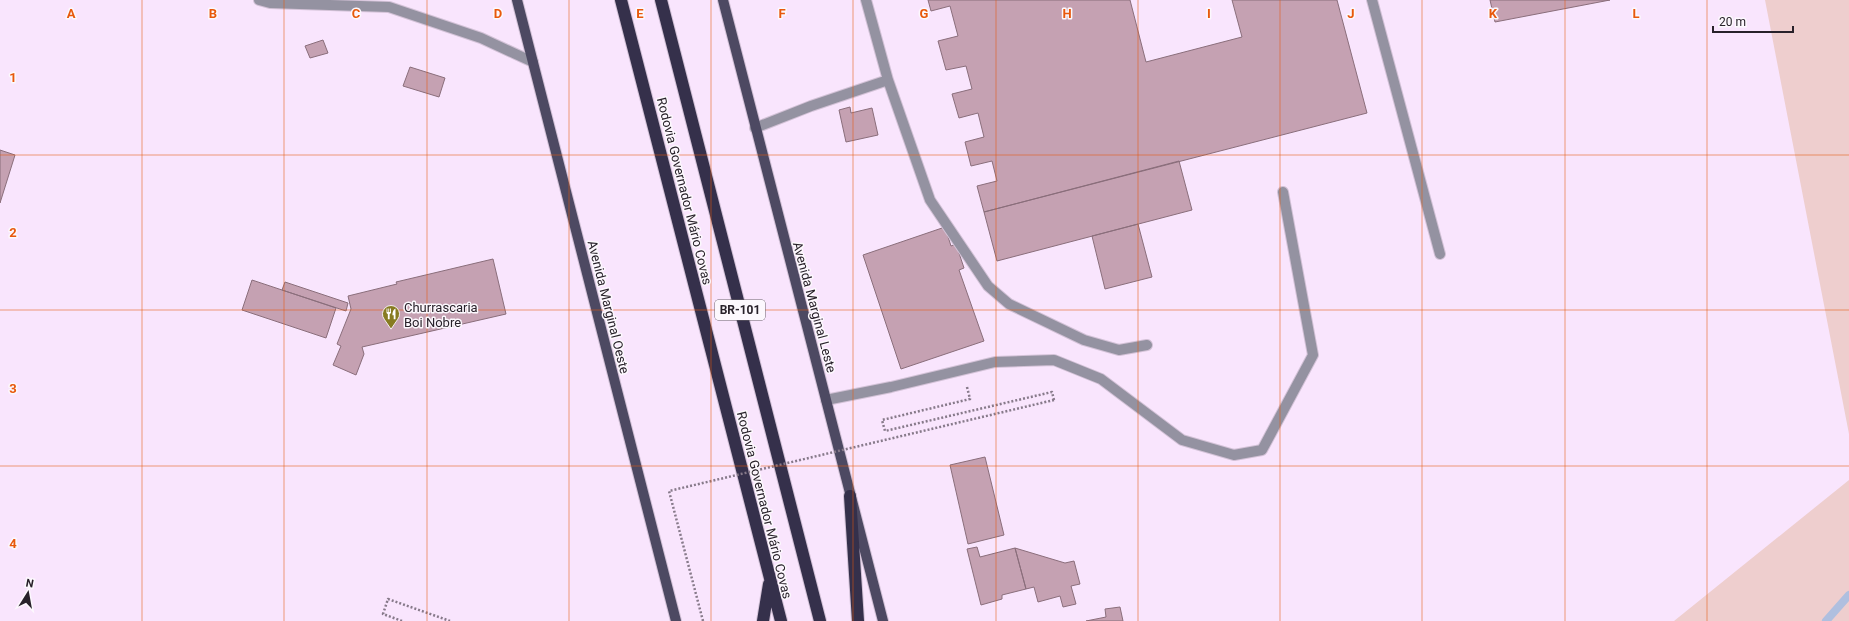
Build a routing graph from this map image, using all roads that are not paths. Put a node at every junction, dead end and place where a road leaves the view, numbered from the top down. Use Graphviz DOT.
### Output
graph roads {
  1 [pos="259,0"];
  2 [pos="517,0"];
  3 [pos="621,0"];
  4 [pos="661,0"];
  5 [pos="724,0"];
  6 [pos="866,0"];
  7 [pos="1372,0"];
  8 [pos="533,62"];
  9 [pos="888,80"];
  10 [pos="755,128"];
  11 [pos="1283,192"];
  12 [pos="1440,254"];
  13 [pos="1147,345"];
  14 [pos="826,400"];
  15 [pos="850,496"];
  16 [pos="770,579"];
  17 [pos="676,621"];
  18 [pos="762,621"];
  19 [pos="781,621"];
  20 [pos="820,621"];
  21 [pos="858,621"];
  22 [pos="882,621"];
  1 -- 8 [label="lane"];
  2 -- 8 [label="main road, Avenida Marginal Oeste"];
  3 -- 16 [label="highway, Rodovia Governador Mário Covas / BR-101"];
  4 -- 20 [label="highway, Rodovia Governador Mário Covas / BR-101"];
  5 -- 10 [label="main road, Avenida Marginal Leste"];
  6 -- 9 [label="lane"];
  7 -- 12 [label="lane"];
  8 -- 17 [label="main road, Avenida Marginal Oeste"];
  9 -- 10 [label="lane"];
  9 -- 13 [label="lane"];
  10 -- 14 [label="main road, Avenida Marginal Leste"];
  11 -- 14 [label="lane"];
  14 -- 15 [label="main road, Avenida Marginal Leste"];
  15 -- 21 [label="highway"];
  15 -- 22 [label="main road, Avenida Marginal Leste"];
  16 -- 18 [label="highway"];
  16 -- 19 [label="highway, Rodovia Governador Mário Covas / BR-101"];
}
